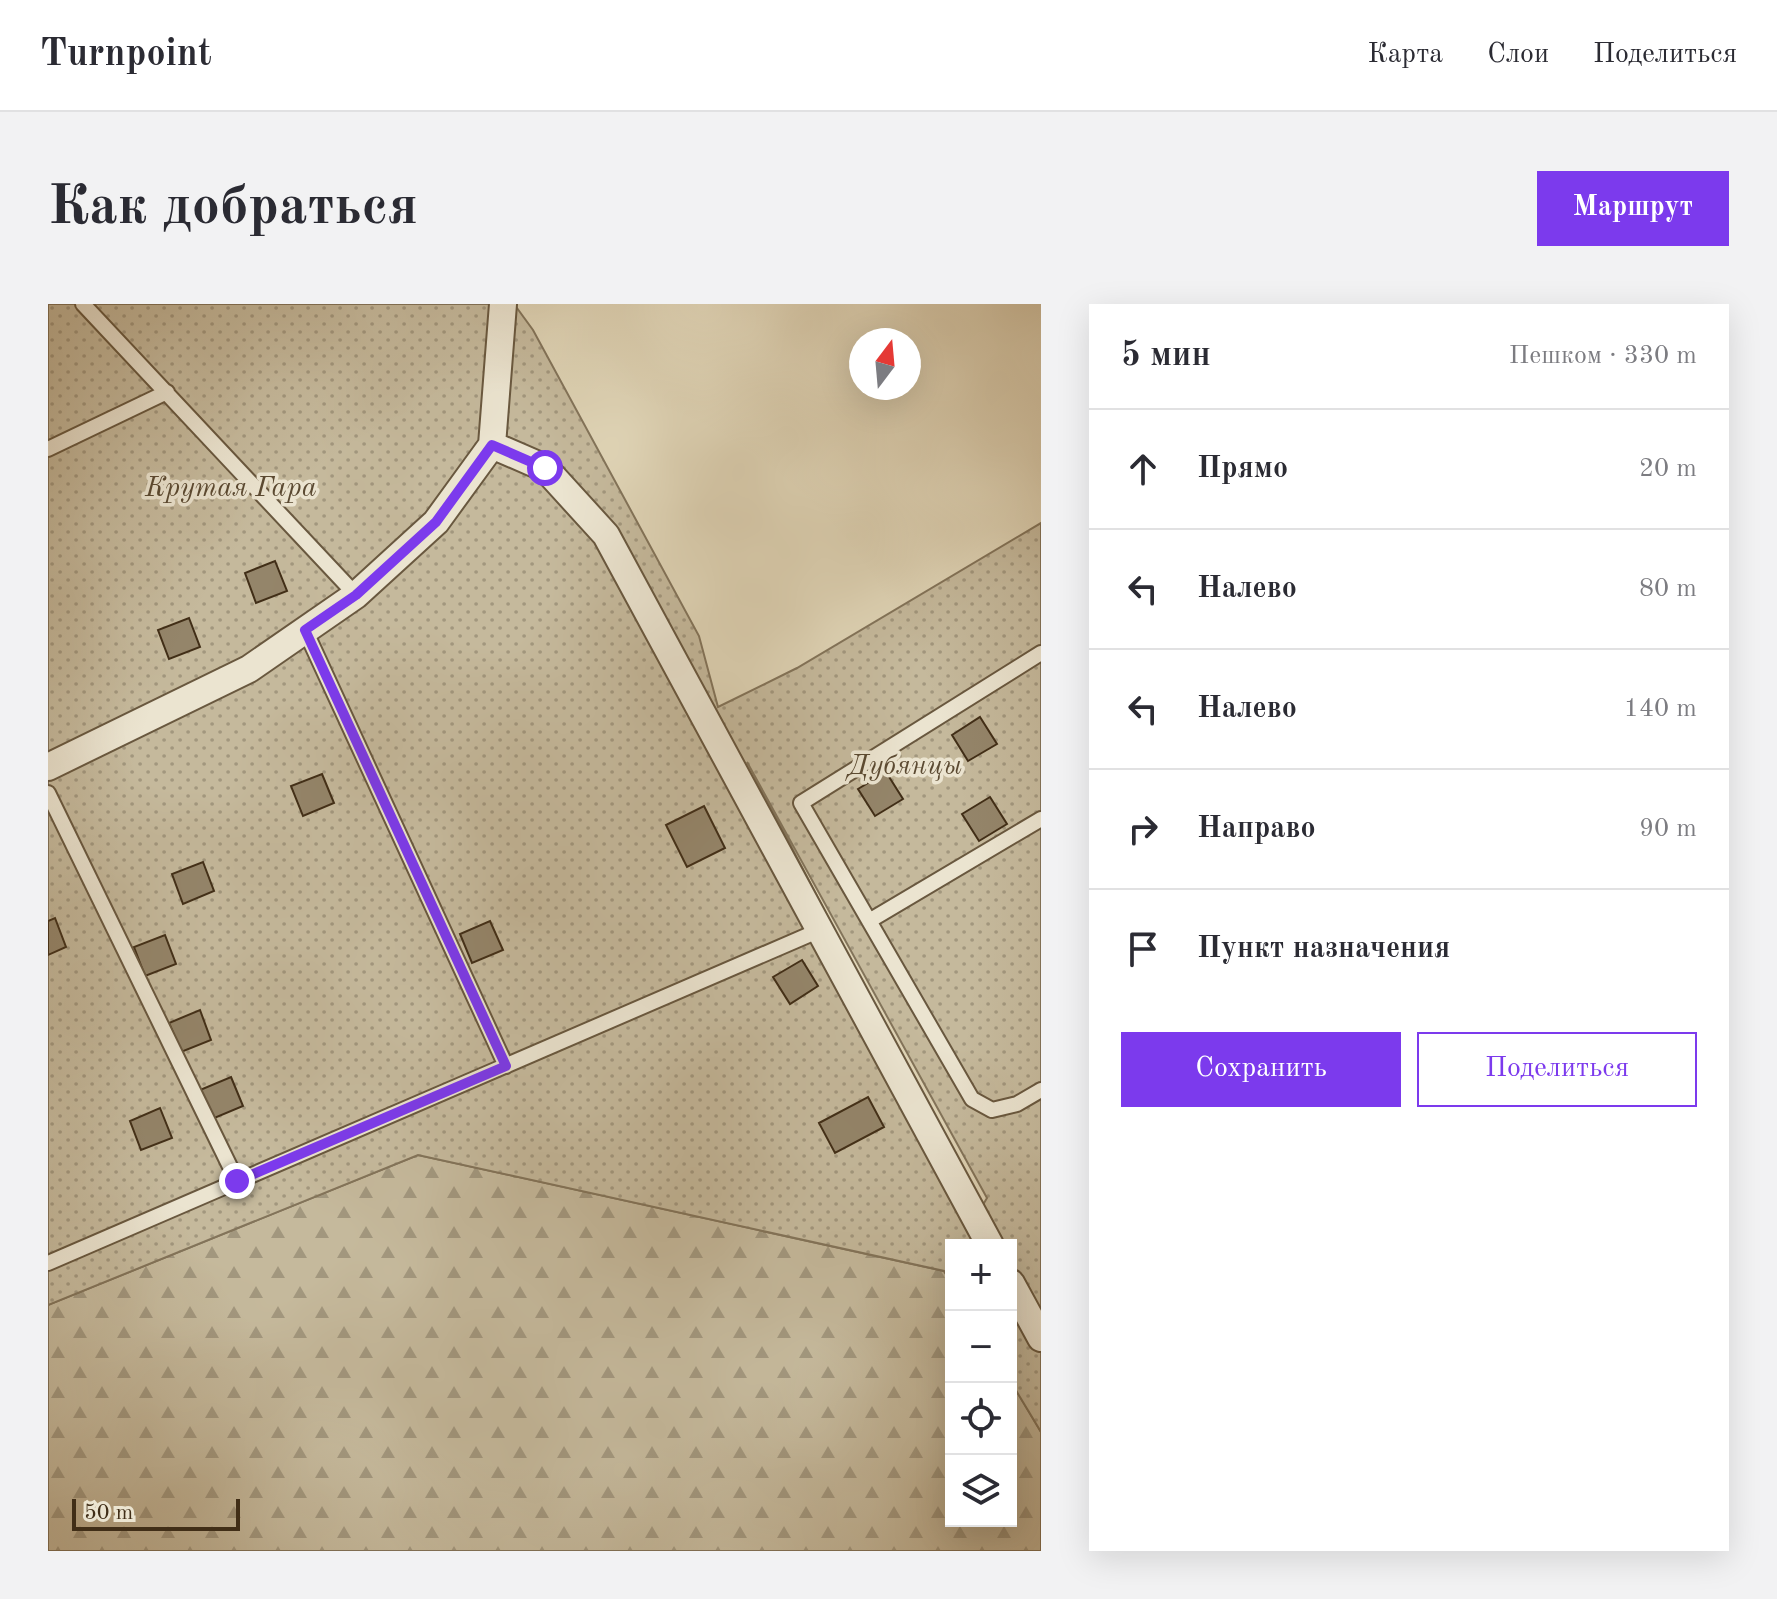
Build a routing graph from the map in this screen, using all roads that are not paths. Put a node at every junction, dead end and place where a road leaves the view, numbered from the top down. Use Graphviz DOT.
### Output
graph roads {
  1 [pos="83,304"];
  2 [pos="503,304"];
  3 [pos="167,392"];
  4 [pos="492,445"];
  5 [pos="48,449"];
  6 [pos="356,595"];
  7 [pos="305,630"];
  8 [pos="1041,653"];
  9 [pos="48,767"];
  10 [pos="48,793"];
  11 [pos="1041,819"];
  12 [pos="869,921"];
  13 [pos="820,930"];
  14 [pos="506,1066"];
  15 [pos="1041,1090"];
  16 [pos="237,1181"];
  17 [pos="987,1239"];
  18 [pos="48,1263"];
  19 [pos="1017,1294"];
  20 [pos="1041,1338"];
  1 -- 3 [label="lane"];
  2 -- 4 [label="street"];
  3 -- 5 [label="lane"];
  3 -- 6 [label="lane"];
  4 -- 6 [label="street"];
  4 -- 13 [label="street"];
  6 -- 7 [label="street"];
  7 -- 9 [label="street"];
  7 -- 14 [label="lane"];
  8 -- 12 [label="lane"];
  10 -- 16 [label="lane"];
  11 -- 12 [label="lane"];
  12 -- 15 [label="lane"];
  13 -- 14 [label="lane"];
  13 -- 17 [label="street"];
  14 -- 16 [label="lane"];
  16 -- 18 [label="lane"];
  19 -- 20 [label="street"];
}
